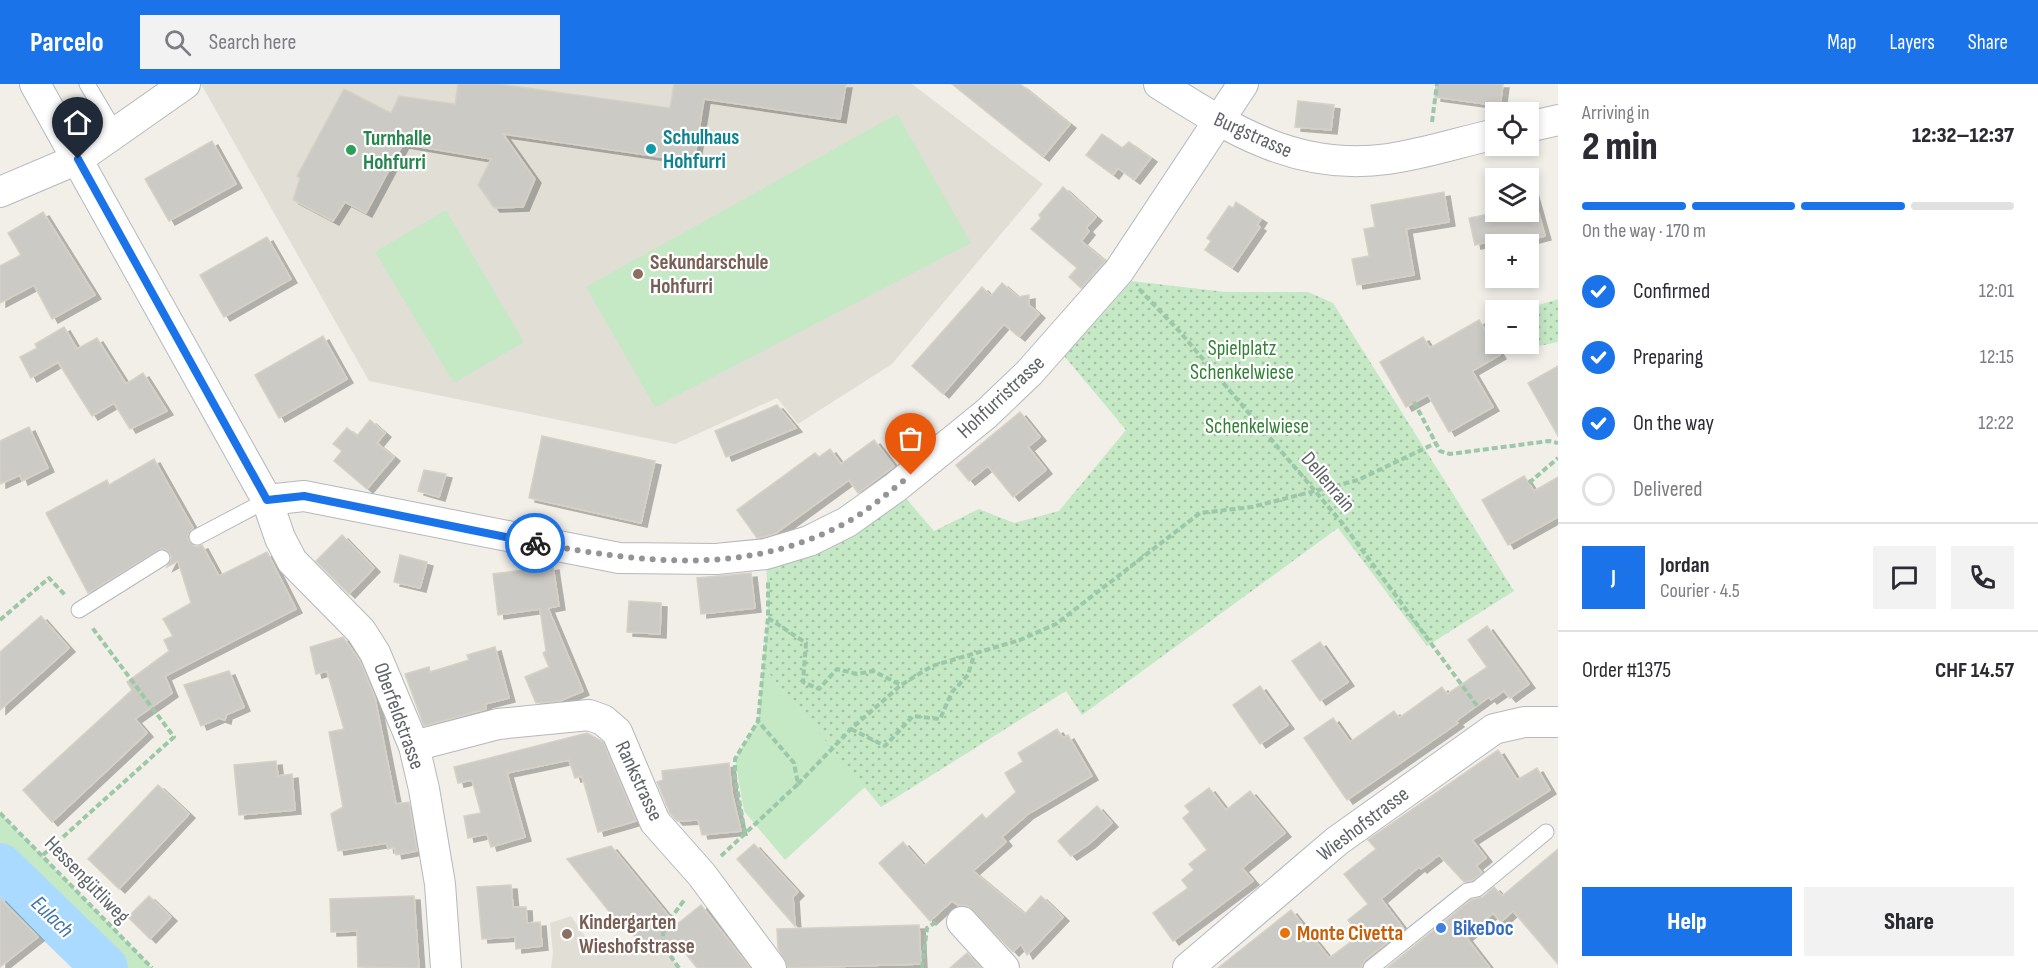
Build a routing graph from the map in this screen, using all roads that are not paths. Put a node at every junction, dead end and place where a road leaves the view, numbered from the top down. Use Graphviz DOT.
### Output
graph roads {
  1 [pos="35,84"];
  2 [pos="87,84"];
  3 [pos="184,84"];
  4 [pos="1159,84"];
  5 [pos="1243,84"];
  6 [pos="1558,120"];
  7 [pos="1219,122"];
  8 [pos="1539,124"];
  9 [pos="116,133"];
  10 [pos="1485,137"];
  11 [pos="78,159"];
  12 [pos="0,192"];
  13 [pos="267,500"];
  14 [pos="197,537"];
  15 [pos="162,558"];
  16 [pos="79,610"];
  17 [pos="1558,722"];
  18 [pos="414,746"];
  19 [pos="1546,832"];
  20 [pos="962,922"];
  21 [pos="446,968"];
  22 [pos="771,968"];
  23 [pos="1004,968"];
  24 [pos="1188,968"];
  25 [pos="1371,968"];
  1 -- 11 [label="street, Oberfeldstrasse"];
  2 -- 9 [label="lane"];
  3 -- 9 [label="street"];
  4 -- 7 [label="street, Burgstrasse"];
  5 -- 7 [label="street, Hohfurristrasse"];
  6 -- 8 [label="street"];
  7 -- 10 [label="street, Burgstrasse"];
  7 -- 13 [label="street, Hohfurristrasse"];
  9 -- 11 [label="street"];
  11 -- 12 [label="street"];
  11 -- 13 [label="street, Oberfeldstrasse"];
  13 -- 14 [label="lane"];
  13 -- 18 [label="street, Oberfeldstrasse"];
  15 -- 16 [label="lane"];
  17 -- 24 [label="street, Wieshofstrasse"];
  18 -- 21 [label="street, Oberfeldstrasse"];
  18 -- 22 [label="street, Rankstrasse"];
  19 -- 25 [label="lane"];
  20 -- 23 [label="street"];
}
